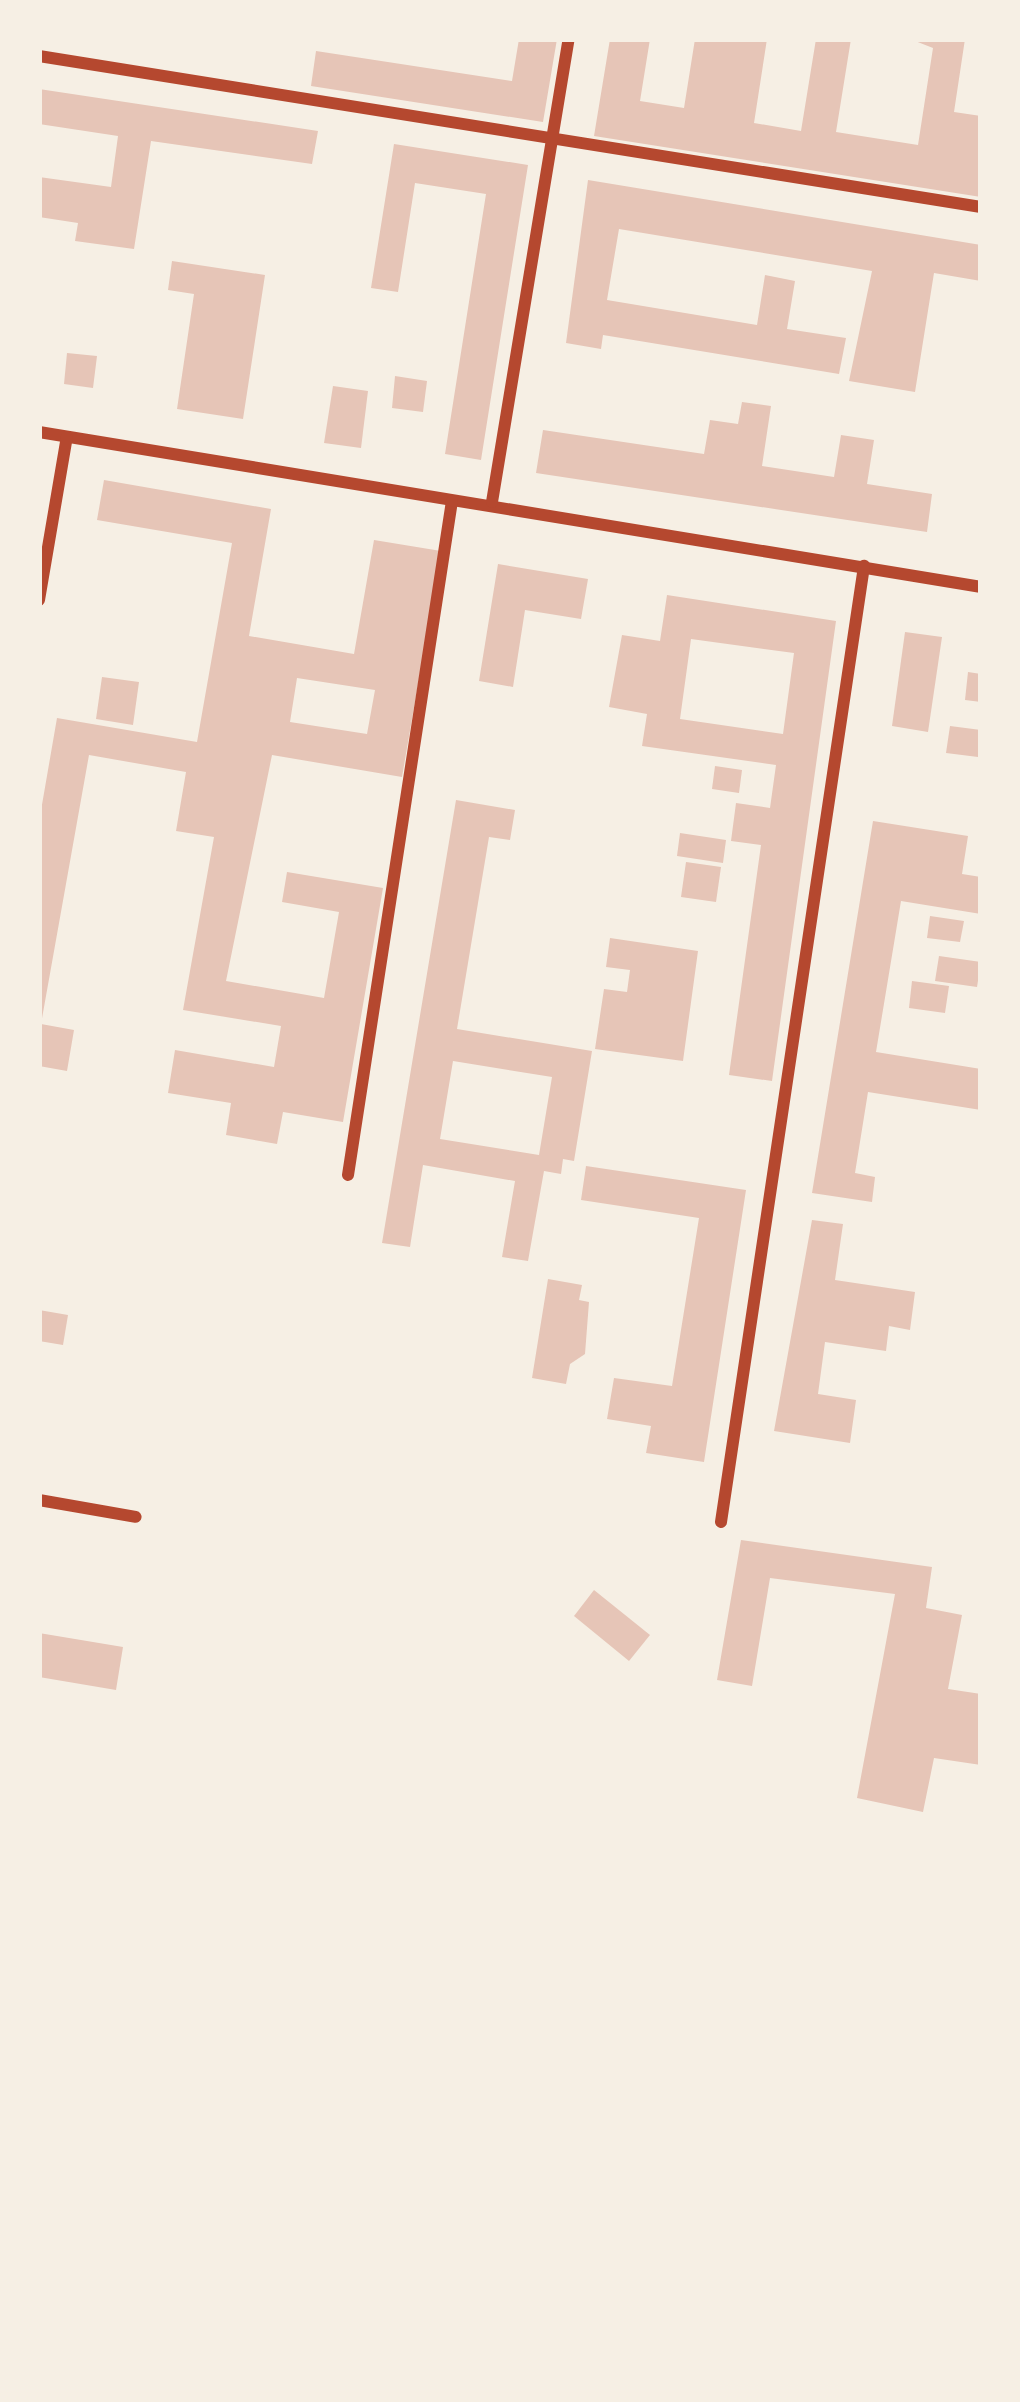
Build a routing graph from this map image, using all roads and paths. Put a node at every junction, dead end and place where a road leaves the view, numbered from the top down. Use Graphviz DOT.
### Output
graph roads {
  1 [pos="569,39"];
  2 [pos="39,56"];
  3 [pos="554,136"];
  4 [pos="981,207"];
  5 [pos="39,432"];
  6 [pos="67,437"];
  7 [pos="452,500"];
  8 [pos="492,502"];
  9 [pos="864,566"];
  10 [pos="981,587"];
  11 [pos="39,600"];
  12 [pos="348,1175"];
  13 [pos="39,1500"];
  14 [pos="136,1516"];
  15 [pos="721,1522"];
  1 -- 3 [label="street"];
  2 -- 3 [label="street"];
  3 -- 4 [label="street"];
  3 -- 8 [label="street"];
  5 -- 6 [label="street"];
  6 -- 7 [label="street"];
  6 -- 11 [label="street"];
  7 -- 8 [label="street"];
  7 -- 12 [label="street"];
  8 -- 9 [label="street"];
  9 -- 10 [label="street"];
  9 -- 15 [label="street"];
  13 -- 14 [label="street"];
}
